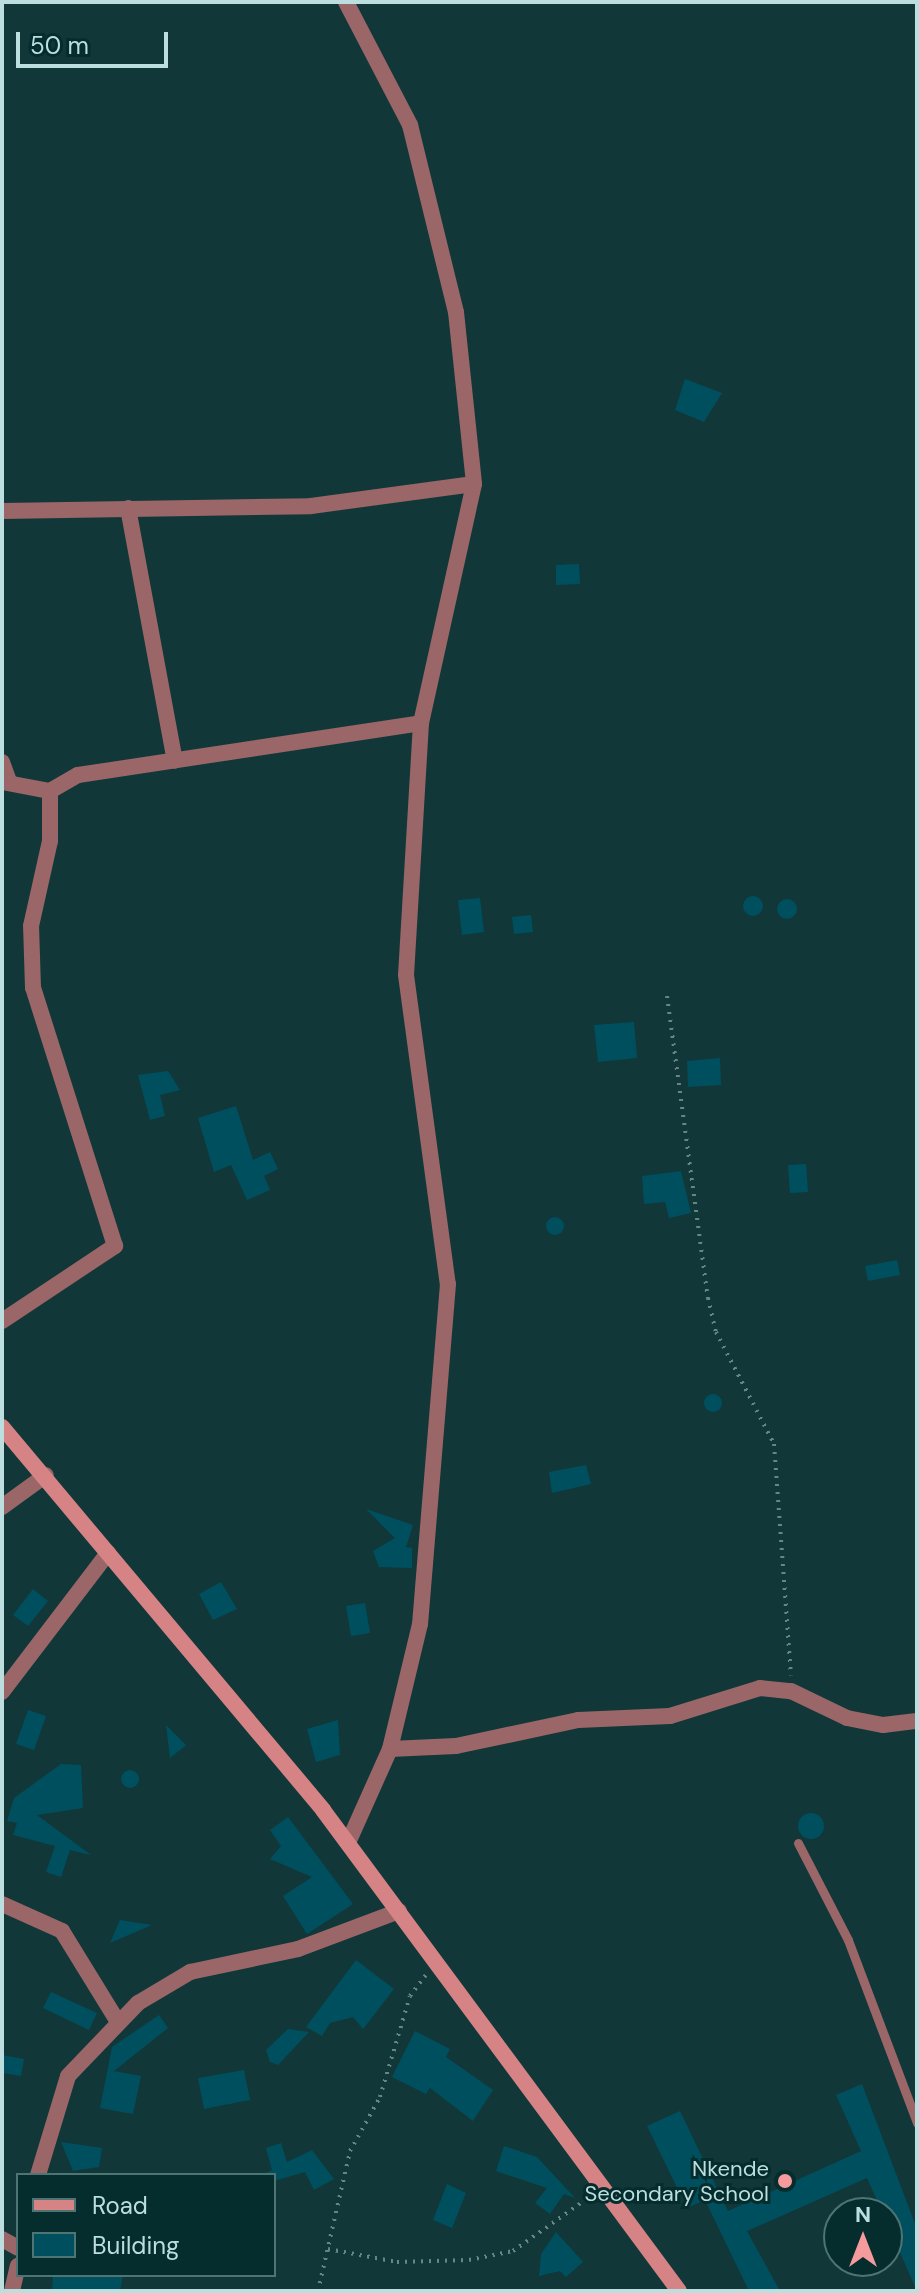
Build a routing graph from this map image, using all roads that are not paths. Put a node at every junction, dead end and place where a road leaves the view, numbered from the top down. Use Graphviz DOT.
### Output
graph roads {
  1 [pos="346,2"];
  2 [pos="474,484"];
  3 [pos="128,508"];
  4 [pos="2,511"];
  5 [pos="421,723"];
  6 [pos="175,761"];
  7 [pos="2,762"];
  8 [pos="5,782"];
  9 [pos="50,791"];
  10 [pos="2,1321"];
  11 [pos="2,1427"];
  12 [pos="46,1475"];
  13 [pos="2,1507"];
  14 [pos="108,1553"];
  15 [pos="2,1692"];
  16 [pos="917,1721"];
  17 [pos="390,1749"];
  18 [pos="348,1843"];
  19 [pos="798,1843"];
  20 [pos="2,1904"];
  21 [pos="399,1911"];
  22 [pos="118,2022"];
  23 [pos="917,2123"];
  24 [pos="39,2173"];
  25 [pos="679,2291"];
  1 -- 2 [label="street"];
  2 -- 3 [label="street"];
  2 -- 5 [label="street"];
  3 -- 4 [label="street"];
  3 -- 6 [label="street"];
  5 -- 6 [label="street"];
  5 -- 17 [label="street"];
  6 -- 9 [label="street"];
  7 -- 8 [label="street"];
  8 -- 9 [label="street"];
  9 -- 10 [label="street"];
  11 -- 12 [label="street"];
  12 -- 13 [label="street"];
  12 -- 14 [label="street"];
  14 -- 15 [label="street"];
  14 -- 18 [label="street"];
  16 -- 17 [label="street"];
  17 -- 18 [label="street"];
  18 -- 21 [label="street"];
  19 -- 23 [label="lane"];
  20 -- 22 [label="street"];
  21 -- 22 [label="street"];
  21 -- 25 [label="street"];
  22 -- 24 [label="street"];
}
